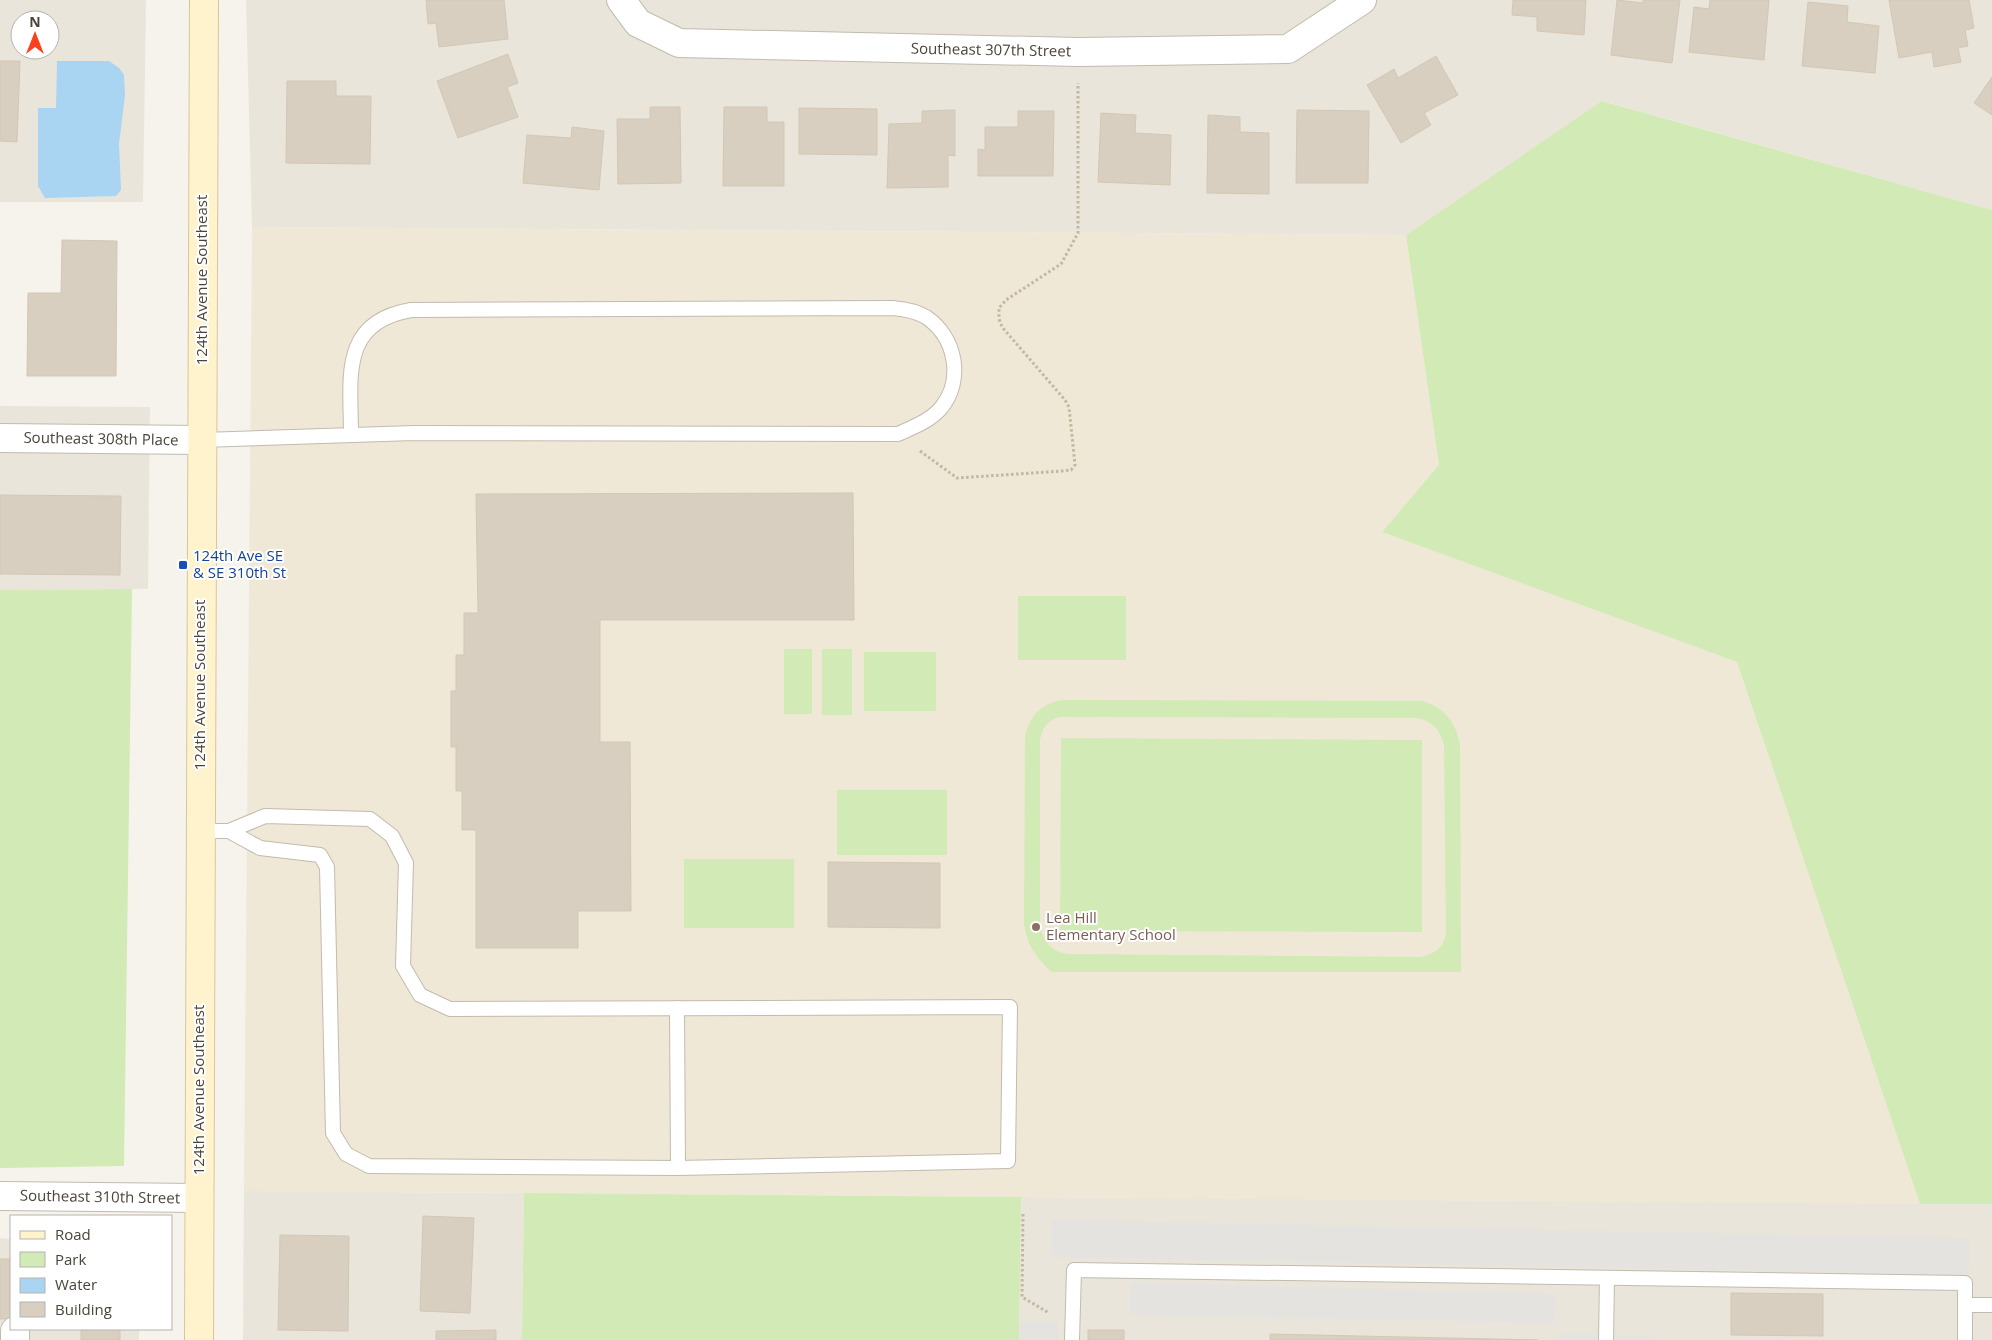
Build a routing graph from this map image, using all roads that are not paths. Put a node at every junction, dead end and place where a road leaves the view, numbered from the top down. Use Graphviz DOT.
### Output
graph roads {
  1 [pos="204,0"];
  2 [pos="621,0"];
  3 [pos="1362,0"];
  4 [pos="351,435"];
  5 [pos="0,438"];
  6 [pos="201,440"];
  7 [pos="200,831"];
  8 [pos="229,831"];
  9 [pos="677,1008"];
  10 [pos="678,1168"];
  11 [pos="0,1196"];
  12 [pos="199,1198"];
  13 [pos="1607,1278"];
  14 [pos="1965,1305"];
  15 [pos="1992,1305"];
  16 [pos="199,1340"];
  17 [pos="1072,1340"];
  18 [pos="1606,1340"];
  19 [pos="1965,1340"];
  1 -- 6 [label="street, 124th Avenue Southeast"];
  2 -- 3 [label="street, Southeast 307th Street"];
  4 -- 4 [label="lane"];
  4 -- 6 [label="lane"];
  5 -- 6 [label="street, Southeast 308th Place"];
  6 -- 7 [label="street, 124th Avenue Southeast"];
  7 -- 8 [label="lane"];
  7 -- 12 [label="street, 124th Avenue Southeast"];
  8 -- 9 [label="lane"];
  8 -- 10 [label="lane"];
  9 -- 10 [label="lane"];
  9 -- 10 [label="lane"];
  11 -- 12 [label="street, Southeast 310th Street"];
  12 -- 16 [label="street, 124th Avenue Southeast"];
  13 -- 14 [label="lane"];
  13 -- 17 [label="lane"];
  13 -- 18 [label="lane"];
  14 -- 15 [label="lane"];
  14 -- 19 [label="lane"];
}
